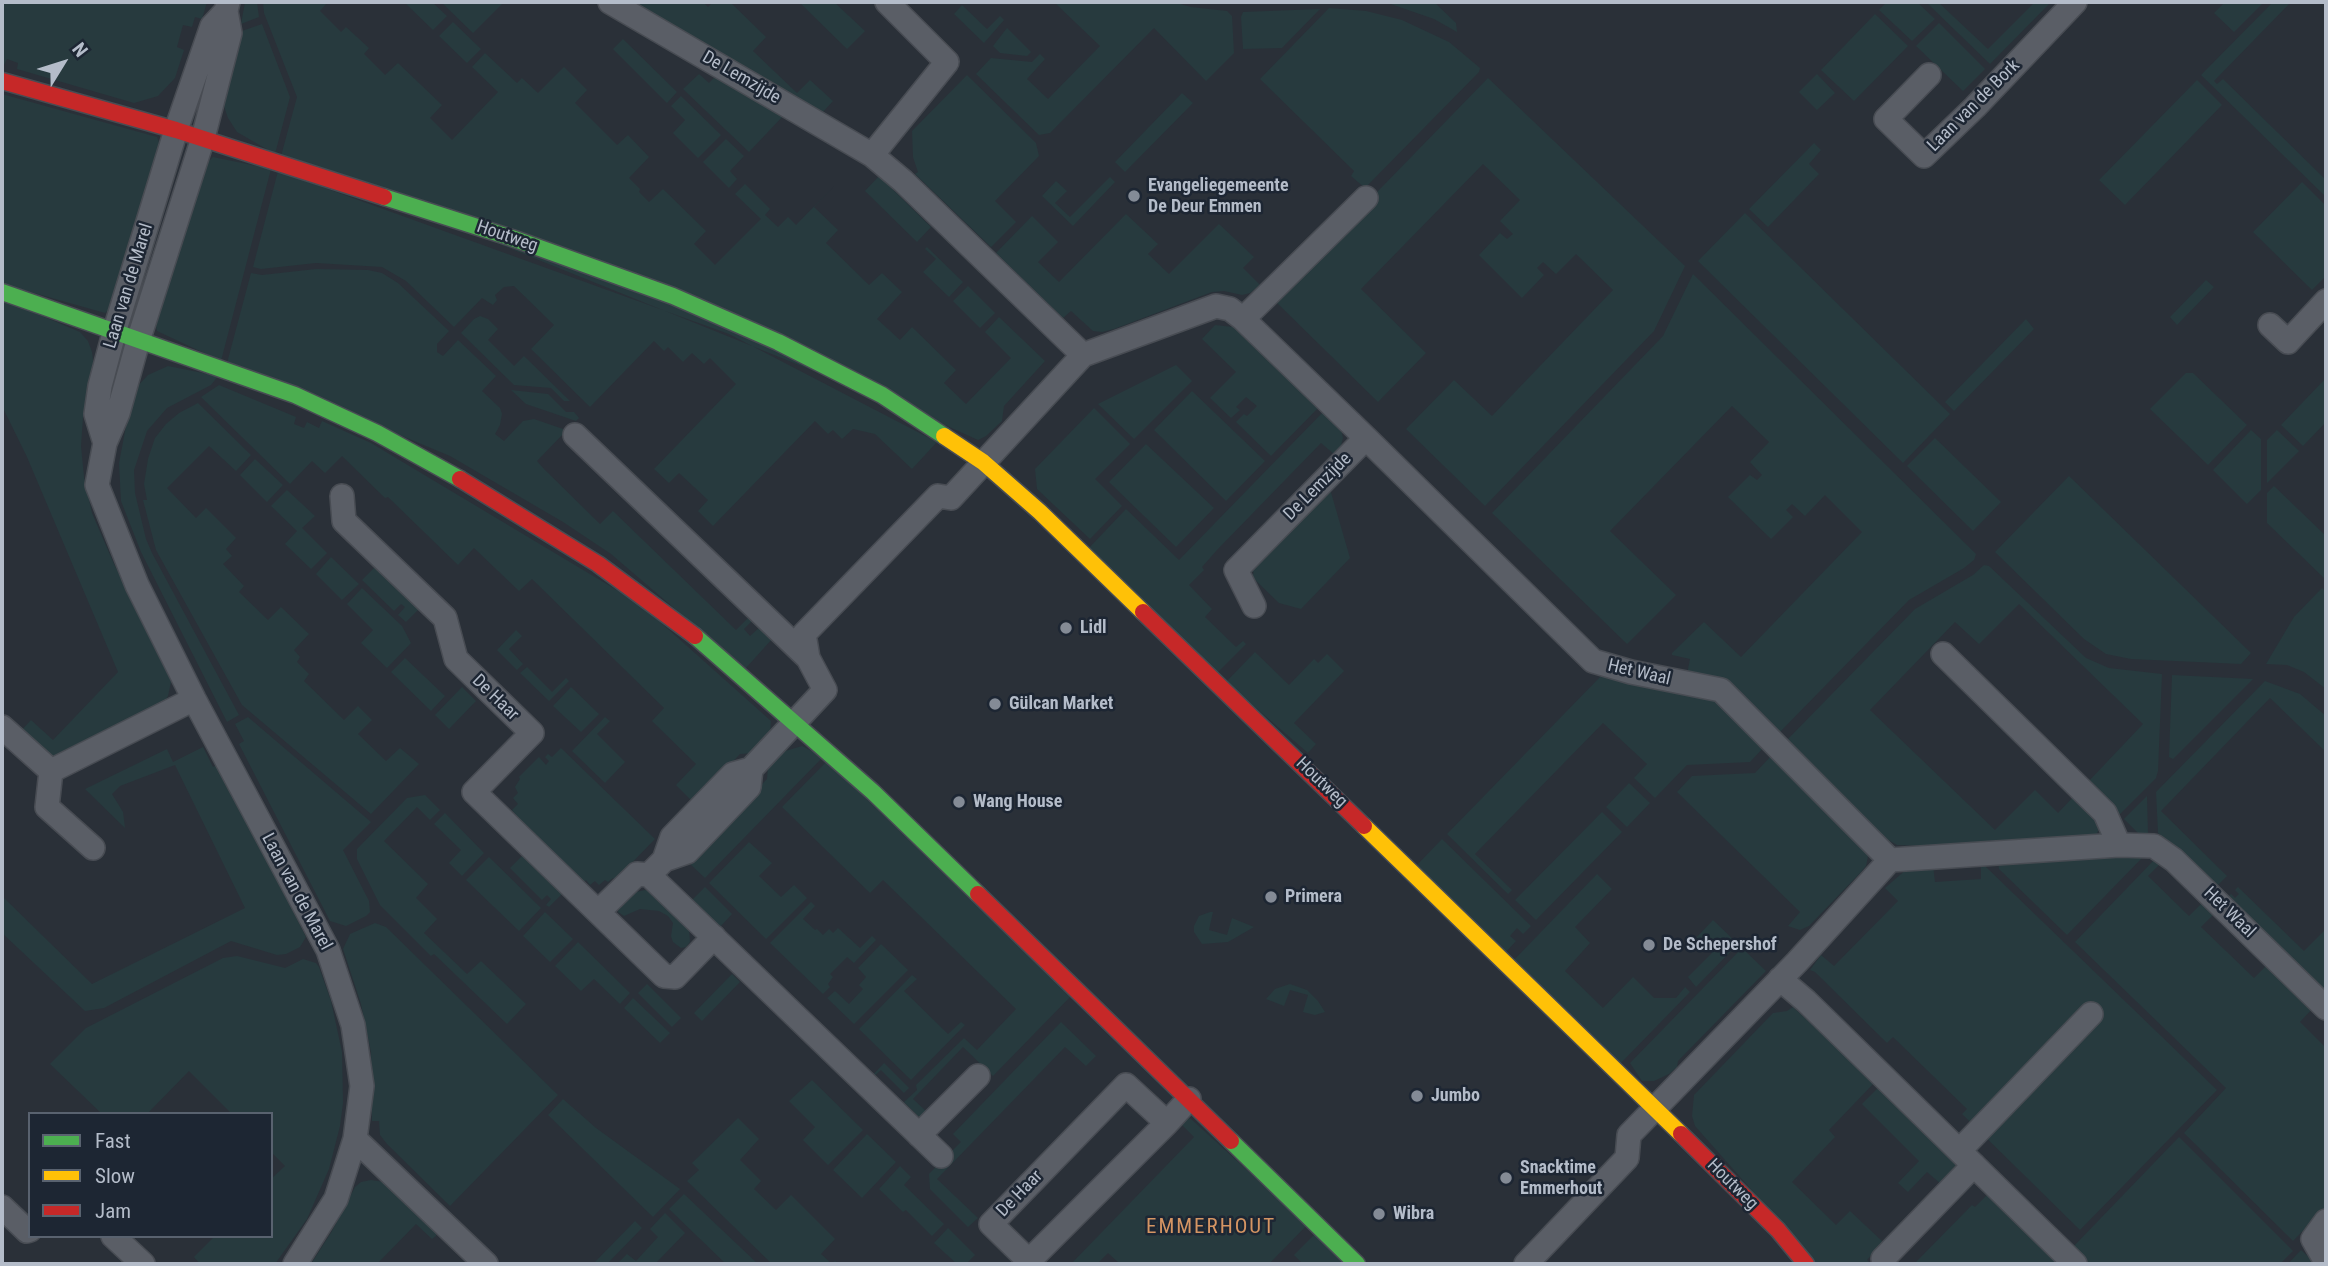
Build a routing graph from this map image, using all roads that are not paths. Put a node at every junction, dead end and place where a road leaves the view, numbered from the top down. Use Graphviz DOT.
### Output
graph roads {
  1 [pos="610,2"];
  2 [pos="887,2"];
  3 [pos="2075,2"];
  4 [pos="227,6"];
  5 [pos="1929,75"];
  6 [pos="2,81"];
  7 [pos="176,130"];
  8 [pos="203,138"];
  9 [pos="872,155"];
  10 [pos="1366,198"];
  11 [pos="2,292"];
  12 [pos="2326,301"];
  13 [pos="1243,319"];
  14 [pos="2270,325"];
  15 [pos="114,333"];
  16 [pos="138,341"];
  17 [pos="1083,355"];
  18 [pos="575,435"];
  19 [pos="1366,438"];
  20 [pos="105,443"];
  21 [pos="983,462"];
  22 [pos="342,496"];
  23 [pos="1254,606"];
  24 [pos="1943,654"];
  25 [pos="808,658"];
  26 [pos="194,699"];
  27 [pos="796,723"];
  28 [pos="2,727"];
  29 [pos="51,771"];
  30 [pos="2119,845"];
  31 [pos="93,848"];
  32 [pos="1891,860"];
  33 [pos="657,867"];
  34 [pos="598,912"];
  35 [pos="714,937"];
  36 [pos="1780,979"];
  37 [pos="2326,1008"];
  38 [pos="2091,1014"];
  39 [pos="978,1076"];
  40 [pos="1189,1099"];
  41 [pos="1655,1109"];
  42 [pos="1167,1122"];
  43 [pos="919,1135"];
  44 [pos="355,1139"];
  45 [pos="941,1156"];
  46 [pos="1967,1158"];
  47 [pos="2,1207"];
  48 [pos="2326,1221"];
  49 [pos="28,1231"];
  50 [pos="115,1238"];
  51 [pos="1883,1259"];
  52 [pos="2326,1262"];
  53 [pos="143,1264"];
  54 [pos="295,1264"];
  55 [pos="486,1264"];
  56 [pos="1357,1264"];
  57 [pos="1526,1264"];
  58 [pos="1806,1264"];
  59 [pos="2075,1264"];
  1 -- 9 [label="street, De Lemzijde"];
  2 -- 9 [label="street"];
  3 -- 5 [label="street, Laan van de Bork"];
  4 -- 7 [label="street"];
  4 -- 8 [label="street"];
  6 -- 7 [label="street, Houtweg"];
  7 -- 8 [label="street, Houtweg"];
  7 -- 15 [label="street, Laan van de Marel"];
  8 -- 16 [label="street, Laan van de Marel"];
  8 -- 21 [label="street, Houtweg"];
  9 -- 17 [label="street, De Lemzijde"];
  10 -- 13 [label="street"];
  11 -- 15 [label="street"];
  12 -- 14 [label="street"];
  13 -- 17 [label="street, De Lemzijde"];
  13 -- 19 [label="street, De Lemzijde"];
  15 -- 16 [label="street"];
  15 -- 20 [label="street, Laan van de Marel"];
  16 -- 20 [label="street, Laan van de Marel"];
  16 -- 27 [label="street"];
  17 -- 21 [label="street, De Lemzijde"];
  18 -- 25 [label="street"];
  19 -- 23 [label="street, De Lemzijde"];
  19 -- 32 [label="street, Het Waal"];
  20 -- 26 [label="street, Laan van de Marel"];
  21 -- 25 [label="street"];
  21 -- 41 [label="street, Houtweg"];
  22 -- 34 [label="street, De Haar"];
  24 -- 30 [label="street"];
  25 -- 27 [label="street"];
  26 -- 29 [label="street"];
  26 -- 44 [label="street, Laan van de Marel"];
  27 -- 33 [label="street"];
  27 -- 40 [label="street"];
  28 -- 29 [label="street"];
  29 -- 31 [label="street"];
  30 -- 32 [label="street, Het Waal"];
  30 -- 37 [label="street, Het Waal"];
  32 -- 36 [label="street"];
  33 -- 34 [label="street"];
  33 -- 35 [label="street"];
  34 -- 35 [label="street, De Haar"];
  35 -- 43 [label="street"];
  36 -- 41 [label="street"];
  36 -- 46 [label="street"];
  38 -- 46 [label="street"];
  39 -- 43 [label="street"];
  40 -- 42 [label="street, De Haar"];
  40 -- 56 [label="street"];
  41 -- 57 [label="street"];
  41 -- 58 [label="street, Houtweg"];
  42 -- 42 [label="street, De Haar"];
  43 -- 45 [label="street"];
  44 -- 54 [label="street, Laan van de Marel"];
  44 -- 55 [label="street"];
  46 -- 51 [label="street"];
  46 -- 59 [label="street"];
  47 -- 49 [label="street"];
  48 -- 52 [label="street"];
  50 -- 53 [label="street"];
}
